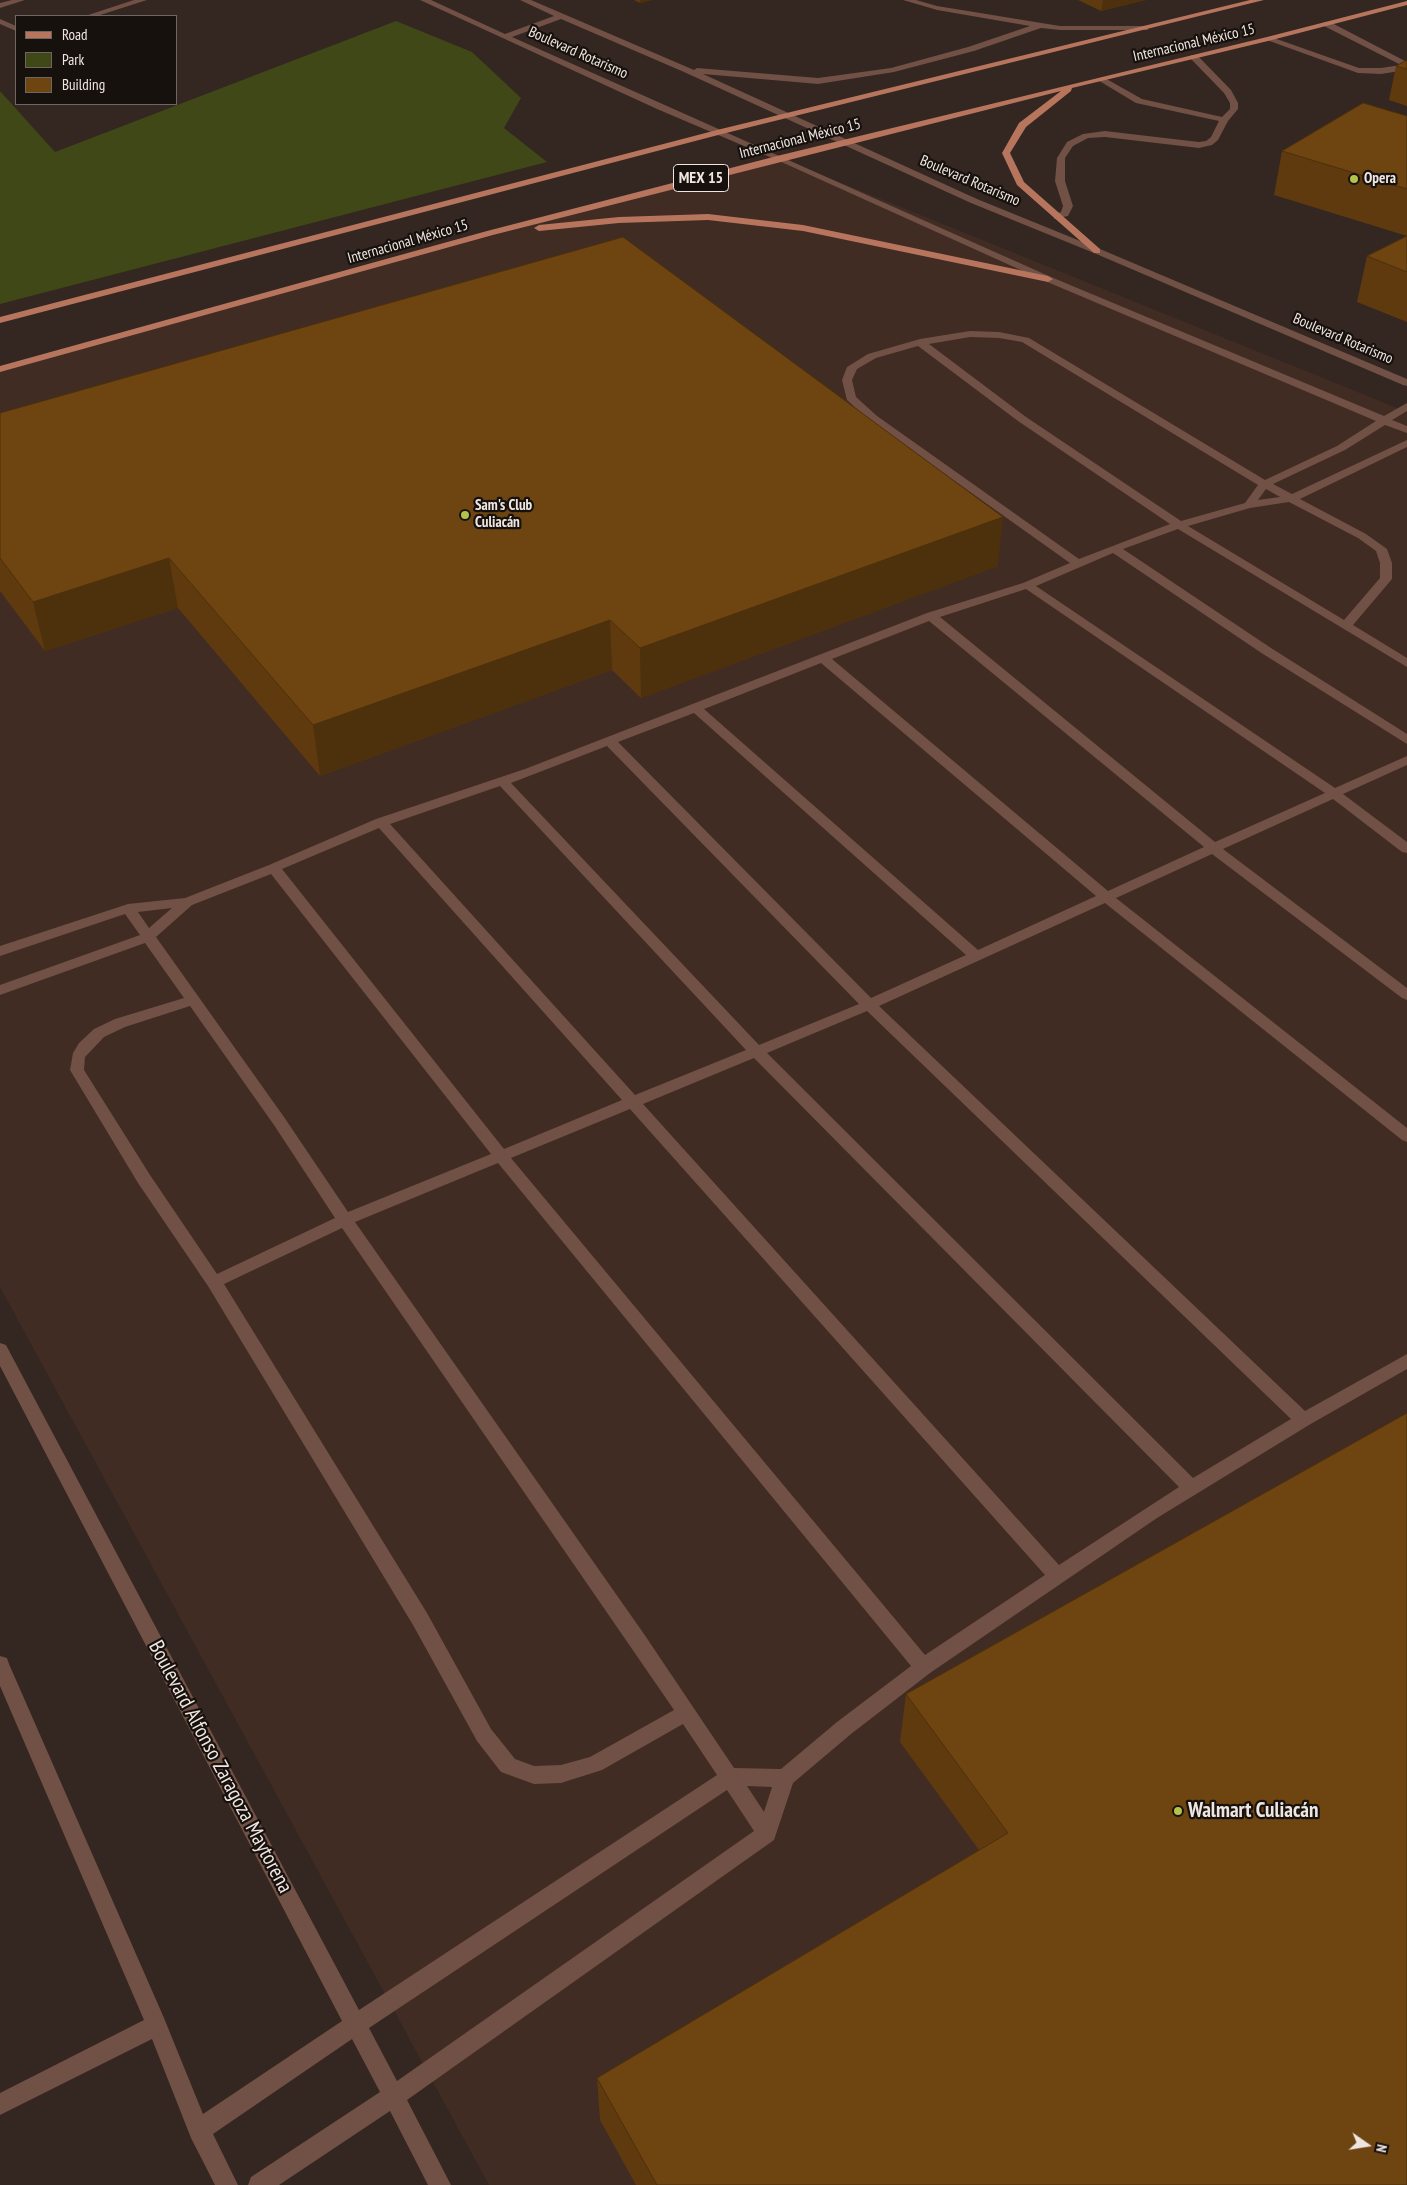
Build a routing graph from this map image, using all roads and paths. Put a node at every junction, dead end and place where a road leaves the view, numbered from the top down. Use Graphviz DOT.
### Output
graph roads {
  1 [pos="20,0"];
  2 [pos="143,0"];
  3 [pos="424,0"];
  4 [pos="524,0"];
  5 [pos="907,0"];
  6 [pos="1260,0"];
  7 [pos="1407,2"];
  8 [pos="0,6"];
  9 [pos="92,15"];
  10 [pos="562,16"];
  11 [pos="0,21"];
  12 [pos="1327,24"];
  13 [pos="1040,25"];
  14 [pos="15,28"];
  15 [pos="1145,28"];
  16 [pos="506,36"];
  17 [pos="1268,39"];
  18 [pos="1194,57"];
  19 [pos="1407,66"];
  20 [pos="687,70"];
  21 [pos="1100,79"];
  22 [pos="1073,85"];
  23 [pos="786,115"];
  24 [pos="1224,120"];
  25 [pos="720,132"];
  26 [pos="845,142"];
  27 [pos="780,158"];
  28 [pos="1057,217"];
  29 [pos="490,233"];
  30 [pos="1097,251"];
  31 [pos="1048,279"];
  32 [pos="0,320"];
  33 [pos="920,342"];
  34 [pos="0,369"];
  35 [pos="1407,383"];
  36 [pos="1407,406"];
  37 [pos="1385,420"];
  38 [pos="1407,430"];
  39 [pos="1407,443"];
  40 [pos="1264,484"];
  41 [pos="1293,498"];
  42 [pos="1249,505"];
  43 [pos="1178,525"];
  44 [pos="1114,548"];
  45 [pos="1078,563"];
  46 [pos="1027,585"];
  47 [pos="932,616"];
  48 [pos="1346,625"];
  49 [pos="823,658"];
  50 [pos="1407,663"];
  51 [pos="696,708"];
  52 [pos="1407,740"];
  53 [pos="610,742"];
  54 [pos="1407,760"];
  55 [pos="503,782"];
  56 [pos="1334,793"];
  57 [pos="381,822"];
  58 [pos="1213,848"];
  59 [pos="1407,849"];
  60 [pos="274,868"];
  61 [pos="1106,897"];
  62 [pos="187,902"];
  63 [pos="128,908"];
  64 [pos="148,937"];
  65 [pos="0,951"];
  66 [pos="976,956"];
  67 [pos="0,990"];
  68 [pos="1407,995"];
  69 [pos="194,1000"];
  70 [pos="869,1005"];
  71 [pos="757,1052"];
  72 [pos="634,1102"];
  73 [pos="1407,1136"];
  74 [pos="501,1156"];
  75 [pos="345,1220"];
  76 [pos="214,1282"];
  77 [pos="0,1350"];
  78 [pos="1407,1360"];
  79 [pos="1303,1420"];
  80 [pos="1191,1488"];
  81 [pos="1058,1576"];
  82 [pos="0,1664"];
  83 [pos="922,1667"];
  84 [pos="686,1713"];
  85 [pos="731,1778"];
  86 [pos="786,1778"];
  87 [pos="767,1833"];
  88 [pos="157,2025"];
  89 [pos="355,2025"];
  90 [pos="392,2097"];
  91 [pos="0,2104"];
  92 [pos="199,2130"];
  93 [pos="227,2185"];
  94 [pos="259,2185"];
  95 [pos="440,2185"];
  1 -- 8 [label="street"];
  2 -- 9 [label="street"];
  3 -- 16 [label="street, Boulevard Rotarismo"];
  4 -- 10 [label="street, Boulevard Rotarismo"];
  5 -- 13 [label="street"];
  6 -- 15 [label="main road, Internacional México 15 / MEX 15"];
  7 -- 12 [label="main road, Internacional México 15 / MEX 15"];
  10 -- 16 [label="street"];
  10 -- 20 [label="street, Boulevard Rotarismo"];
  11 -- 14 [label="street"];
  12 -- 17 [label="main road, Internacional México 15 / MEX 15"];
  12 -- 19 [label="street"];
  13 -- 15 [label="street"];
  13 -- 20 [label="street"];
  15 -- 23 [label="main road, Internacional México 15 / MEX 15"];
  16 -- 25 [label="street, Boulevard Rotarismo"];
  17 -- 18 [label="main road, Internacional México 15 / MEX 15"];
  17 -- 19 [label="street"];
  18 -- 21 [label="main road, Internacional México 15 / MEX 15"];
  18 -- 24 [label="street"];
  20 -- 23 [label="street, Boulevard Rotarismo"];
  21 -- 22 [label="main road, Internacional México 15 / MEX 15"];
  21 -- 24 [label="street"];
  22 -- 26 [label="main road, Internacional México 15 / MEX 15"];
  22 -- 28 [label="main road"];
  23 -- 25 [label="main road, Internacional México 15 / MEX 15"];
  23 -- 26 [label="street, Boulevard Rotarismo"];
  24 -- 28 [label="street"];
  25 -- 27 [label="street, Boulevard Rotarismo"];
  25 -- 32 [label="main road, Internacional México 15 / MEX 15"];
  26 -- 27 [label="main road, Internacional México 15 / MEX 15"];
  26 -- 30 [label="street, Boulevard Rotarismo"];
  27 -- 29 [label="main road, Internacional México 15 / MEX 15"];
  27 -- 31 [label="street"];
  28 -- 30 [label="main road"];
  29 -- 31 [label="main road"];
  29 -- 34 [label="main road, Internacional México 15 / MEX 15"];
  30 -- 35 [label="street, Boulevard Rotarismo"];
  31 -- 37 [label="street"];
  33 -- 40 [label="street"];
  33 -- 43 [label="street"];
  33 -- 45 [label="street"];
  36 -- 37 [label="street"];
  37 -- 38 [label="street"];
  37 -- 40 [label="street"];
  39 -- 41 [label="street"];
  40 -- 41 [label="street"];
  40 -- 42 [label="street"];
  41 -- 42 [label="street"];
  41 -- 48 [label="street"];
  42 -- 43 [label="street"];
  43 -- 44 [label="street"];
  43 -- 48 [label="street"];
  44 -- 45 [label="street"];
  44 -- 52 [label="street"];
  45 -- 46 [label="street"];
  46 -- 47 [label="street"];
  46 -- 56 [label="street"];
  47 -- 49 [label="street"];
  47 -- 58 [label="street"];
  48 -- 50 [label="street"];
  49 -- 51 [label="street"];
  49 -- 61 [label="street"];
  51 -- 53 [label="street"];
  51 -- 66 [label="street"];
  53 -- 55 [label="street"];
  53 -- 70 [label="street"];
  54 -- 56 [label="street"];
  55 -- 57 [label="street"];
  55 -- 71 [label="street"];
  56 -- 58 [label="street"];
  56 -- 59 [label="street"];
  57 -- 60 [label="street"];
  57 -- 72 [label="street"];
  58 -- 61 [label="street"];
  58 -- 68 [label="street"];
  60 -- 62 [label="street"];
  60 -- 74 [label="street"];
  61 -- 66 [label="street"];
  61 -- 73 [label="street"];
  62 -- 63 [label="street"];
  62 -- 64 [label="street"];
  63 -- 64 [label="street"];
  63 -- 65 [label="street"];
  64 -- 67 [label="street"];
  64 -- 69 [label="street"];
  66 -- 70 [label="street"];
  69 -- 75 [label="street"];
  69 -- 76 [label="street"];
  70 -- 71 [label="street"];
  70 -- 79 [label="street"];
  71 -- 72 [label="street"];
  71 -- 80 [label="street"];
  72 -- 74 [label="street"];
  72 -- 81 [label="street"];
  74 -- 75 [label="street"];
  74 -- 83 [label="street"];
  75 -- 76 [label="street"];
  75 -- 84 [label="street"];
  76 -- 84 [label="street"];
  77 -- 89 [label="street, Boulevard Alfonso Zaragoza Maytorena"];
  78 -- 79 [label="street"];
  79 -- 80 [label="street"];
  80 -- 81 [label="street"];
  81 -- 83 [label="street"];
  82 -- 88 [label="street"];
  83 -- 86 [label="street"];
  84 -- 85 [label="street"];
  85 -- 86 [label="street"];
  85 -- 87 [label="street"];
  85 -- 89 [label="street"];
  86 -- 87 [label="street"];
  87 -- 90 [label="street"];
  88 -- 91 [label="street"];
  88 -- 92 [label="street"];
  89 -- 90 [label="street, Boulevard Alfonso Zaragoza Maytorena"];
  89 -- 92 [label="street"];
  90 -- 94 [label="street"];
  90 -- 95 [label="street, Boulevard Alfonso Zaragoza Maytorena"];
  92 -- 93 [label="street"];
}
